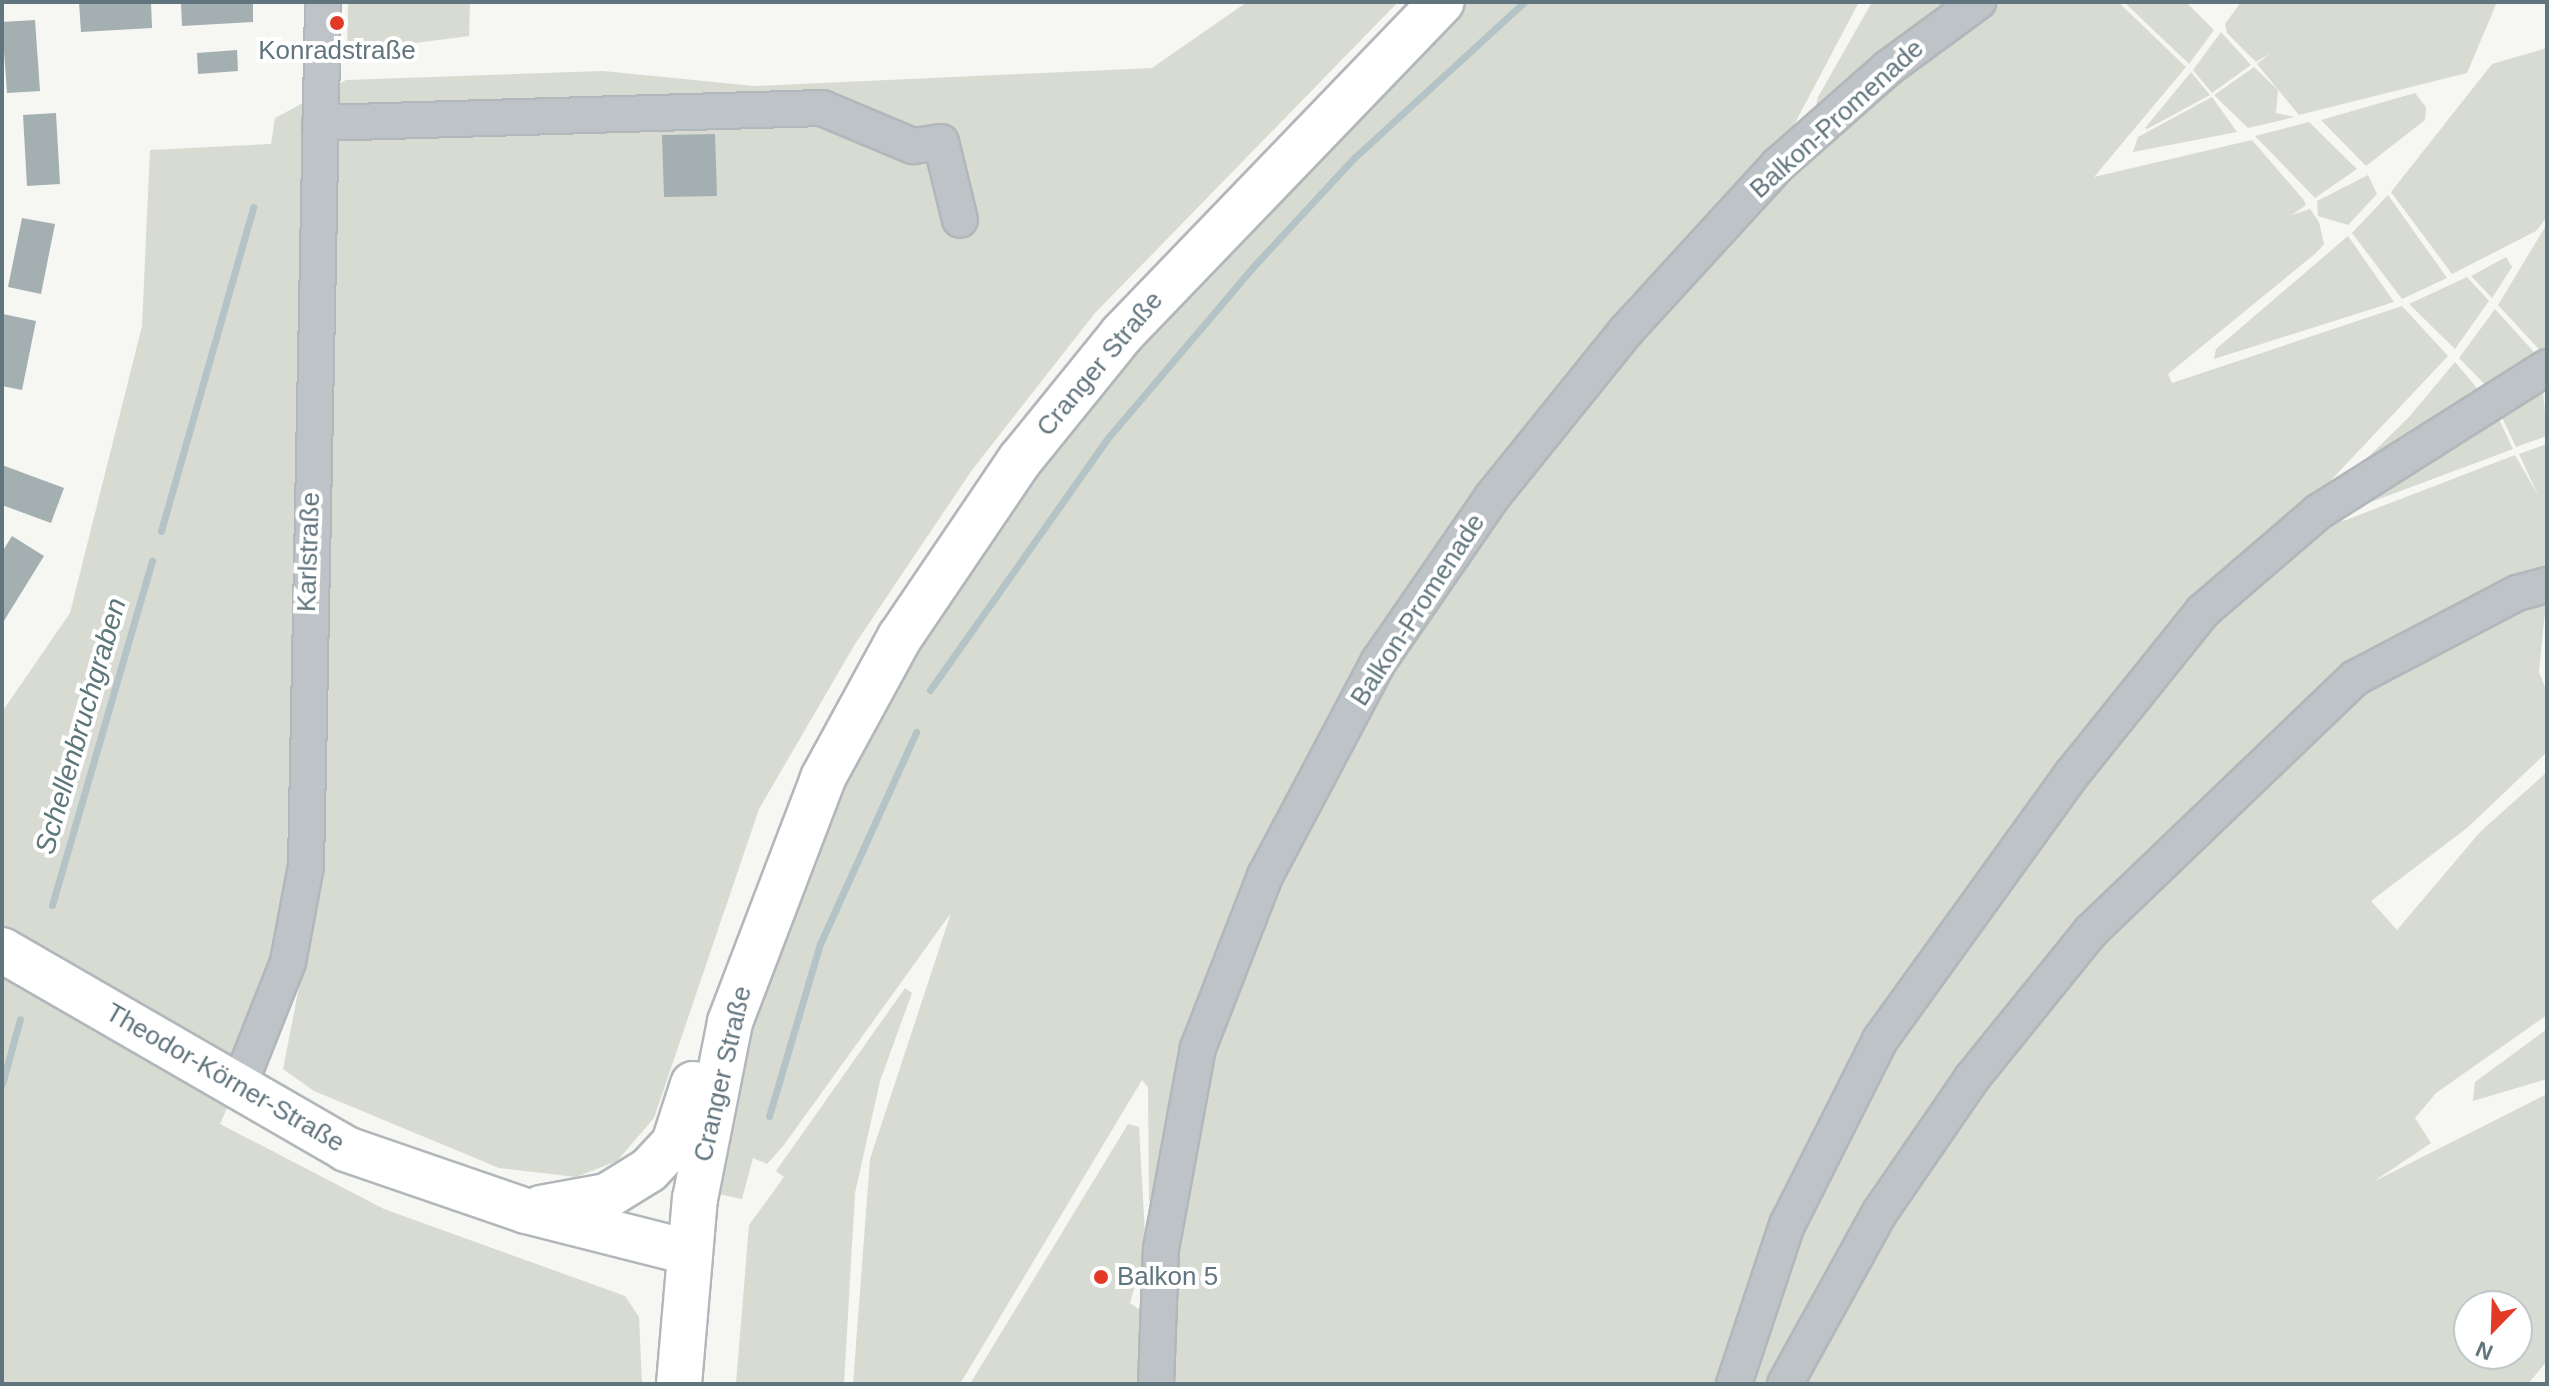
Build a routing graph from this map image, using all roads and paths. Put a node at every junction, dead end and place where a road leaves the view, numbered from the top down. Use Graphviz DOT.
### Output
graph roads {
  1 [pos="323,2"];
  2 [pos="1442,2"];
  3 [pos="1978,2"];
  4 [pos="320,123"];
  5 [pos="960,220"];
  6 [pos="2547,367"];
  7 [pos="2547,585"];
  8 [pos="823,778"];
  9 [pos="2,950"];
  10 [pos="237,1091"];
  11 [pos="526,1211"];
  12 [pos="688,1252"];
  13 [pos="679,1384"];
  14 [pos="1156,1384"];
  15 [pos="1734,1384"];
  16 [pos="1785,1384"];
  1 -- 4 [label="street, Karlstraße"];
  2 -- 8 [label="main road, Cranger Straße"];
  3 -- 14 [label="street, Balkon-Promenade"];
  4 -- 5 [label="street"];
  4 -- 10 [label="street, Karlstraße"];
  6 -- 15 [label="street"];
  7 -- 16 [label="street"];
  8 -- 11 [label="main road, Cranger Straße"];
  8 -- 12 [label="main road, Cranger Straße"];
  9 -- 10 [label="main road, Theodor-Körner-Straße"];
  10 -- 11 [label="main road, Theodor-Körner-Straße"];
  11 -- 12 [label="main road, Theodor-Körner-Straße"];
  12 -- 13 [label="main road, Cranger Straße"];
}
